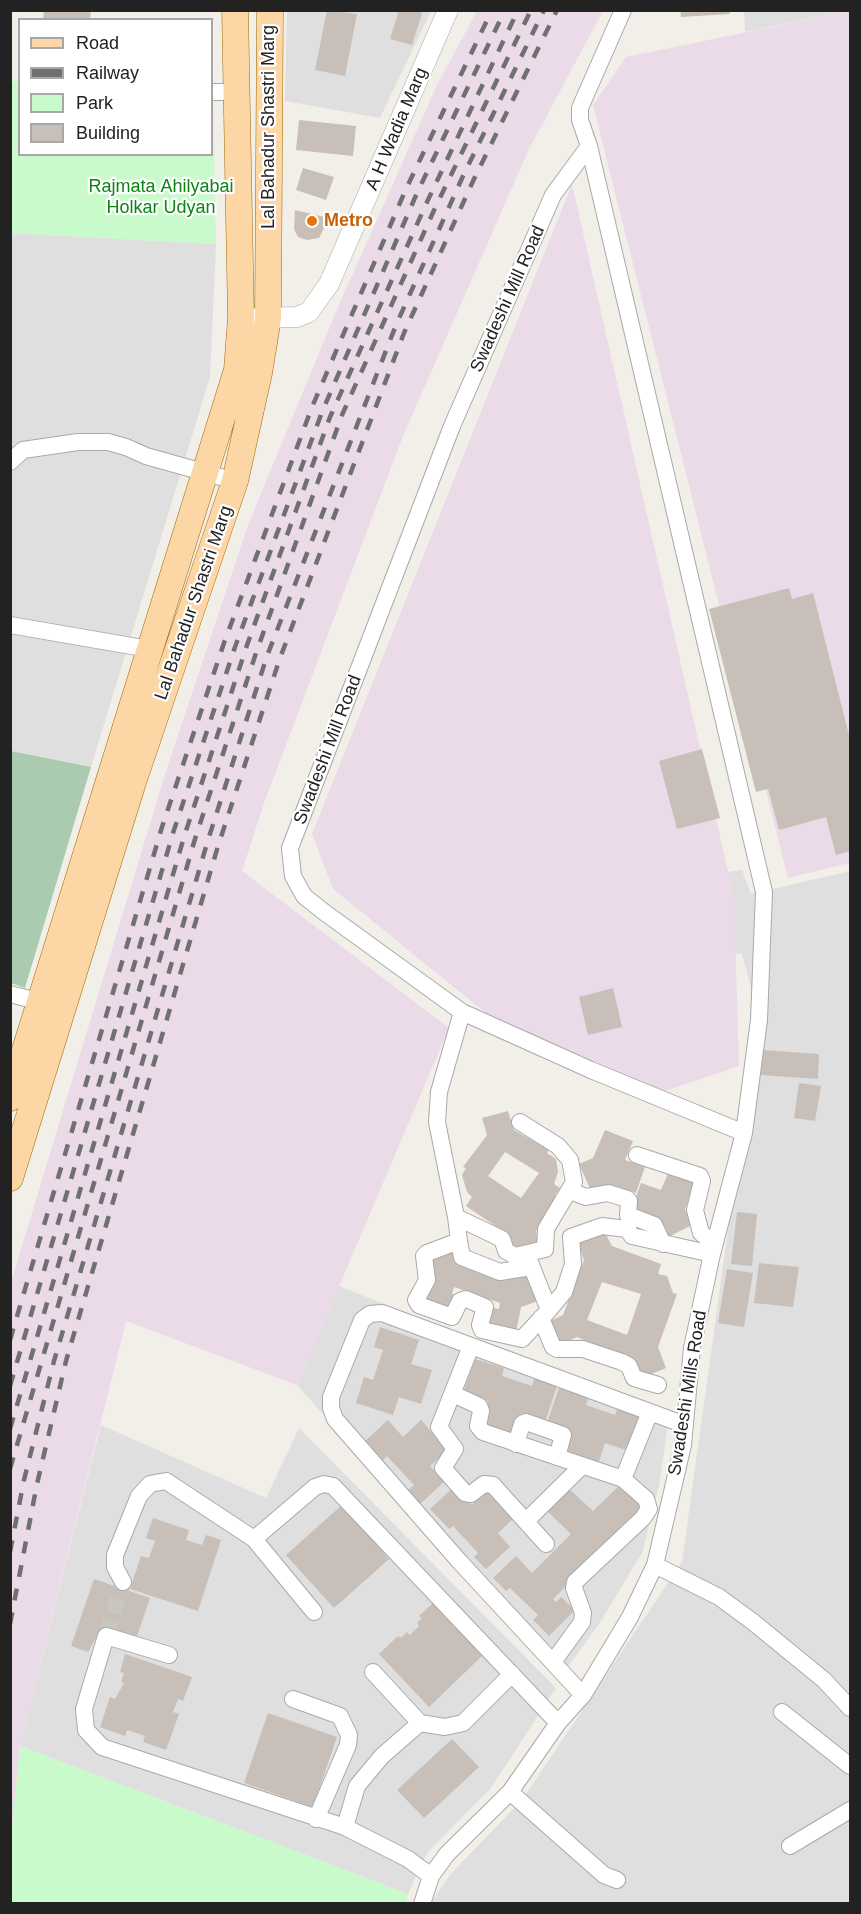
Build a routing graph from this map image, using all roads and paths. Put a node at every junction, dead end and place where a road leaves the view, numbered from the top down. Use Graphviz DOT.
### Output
graph roads {
  1 [pos="235,10"];
  2 [pos="270,10"];
  3 [pos="448,10"];
  4 [pos="623,10"];
  5 [pos="224,92"];
  6 [pos="590,146"];
  7 [pos="241,318"];
  8 [pos="268,318"];
  9 [pos="248,372"];
  10 [pos="10,462"];
  11 [pos="206,472"];
  12 [pos="235,482"];
  13 [pos="10,625"];
  14 [pos="149,649"];
  15 [pos="86,895"];
  16 [pos="10,994"];
  17 [pos="41,1002"];
  18 [pos="462,1012"];
  19 [pos="35,1061"];
  20 [pos="10,1098"];
  21 [pos="520,1122"];
  22 [pos="744,1133"];
  23 [pos="637,1155"];
  24 [pos="11,1178"];
  25 [pos="570,1191"];
  26 [pos="456,1217"];
  27 [pos="629,1223"];
  28 [pos="571,1237"];
  29 [pos="459,1241"];
  30 [pos="545,1249"];
  31 [pos="713,1249"];
  32 [pos="529,1261"];
  33 [pos="545,1314"];
  34 [pos="471,1346"];
  35 [pos="658,1385"];
  36 [pos="453,1394"];
  37 [pos="650,1412"];
  38 [pos="685,1425"];
  39 [pos="516,1444"];
  40 [pos="557,1457"];
  41 [pos="582,1466"];
  42 [pos="623,1479"];
  43 [pos="526,1521"];
  44 [pos="254,1539"];
  45 [pos="546,1544"];
  46 [pos="655,1564"];
  47 [pos="123,1582"];
  48 [pos="314,1612"];
  49 [pos="169,1655"];
  50 [pos="553,1662"];
  51 [pos="373,1672"];
  52 [pos="512,1674"];
  53 [pos="583,1695"];
  54 [pos="293,1699"];
  55 [pos="850,1708"];
  56 [pos="782,1712"];
  57 [pos="420,1723"];
  58 [pos="558,1723"];
  59 [pos="850,1766"];
  60 [pos="510,1792"];
  61 [pos="850,1810"];
  62 [pos="316,1819"];
  63 [pos="345,1827"];
  64 [pos="790,1846"];
  65 [pos="431,1876"];
  66 [pos="617,1880"];
  67 [pos="422,1904"];
  1 -- 5 [label="main road, Lal Bahadur Shastri Marg"];
  2 -- 8 [label="main road, Lal Bahadur Shastri Marg"];
  3 -- 8 [label="street, A H Wadia Marg"];
  4 -- 6 [label="street, Swadeshi Mills Road"];
  5 -- 7 [label="main road, Lal Bahadur Shastri Marg"];
  6 -- 18 [label="street, Swadeshi Mill Road"];
  6 -- 22 [label="street, Swadeshi Mills Road"];
  7 -- 8 [label="street, A H Wadia Marg"];
  7 -- 9 [label="main road, Lal Bahadur Shastri Marg"];
  8 -- 9 [label="main road, Lal Bahadur Shastri Marg"];
  9 -- 11 [label="main road, Lal Bahadur Shastri Marg"];
  9 -- 12 [label="main road, Lal Bahadur Shastri Marg"];
  10 -- 11 [label="street"];
  11 -- 12 [label="street"];
  11 -- 14 [label="main road, Lal Bahadur Shastri Marg"];
  12 -- 15 [label="main road, Lal Bahadur Shastri Marg"];
  13 -- 14 [label="street"];
  14 -- 15 [label="main road, Lal Bahadur Shastri Marg"];
  15 -- 17 [label="main road, Lal Bahadur Shastri Marg"];
  15 -- 19 [label="main road, Lal Bahadur Shastri Marg"];
  16 -- 17 [label="street"];
  17 -- 19 [label="main road, Lal Bahadur Shastri Marg"];
  18 -- 22 [label="street, Swadeshi Mill Road"];
  18 -- 26 [label="street"];
  19 -- 20 [label="main road, Lal Bahadur Shastri Marg"];
  19 -- 24 [label="main road, Lal Bahadur Shastri Marg"];
  21 -- 25 [label="street"];
  22 -- 31 [label="street, Swadeshi Mills Road"];
  23 -- 31 [label="street"];
  25 -- 27 [label="street"];
  25 -- 30 [label="street"];
  26 -- 29 [label="street"];
  26 -- 32 [label="street"];
  27 -- 28 [label="street"];
  27 -- 31 [label="street"];
  28 -- 30 [label="street"];
  28 -- 33 [label="street"];
  29 -- 32 [label="street"];
  29 -- 33 [label="street"];
  30 -- 32 [label="street"];
  31 -- 38 [label="street, Swadeshi Mills Road"];
  32 -- 33 [label="street"];
  33 -- 35 [label="street"];
  34 -- 36 [label="street"];
  34 -- 37 [label="street"];
  34 -- 50 [label="street"];
  36 -- 39 [label="street"];
  36 -- 43 [label="street"];
  37 -- 38 [label="street"];
  37 -- 42 [label="street"];
  38 -- 46 [label="street, Swadeshi Mills Road"];
  39 -- 40 [label="street"];
  39 -- 40 [label="street"];
  40 -- 41 [label="street"];
  41 -- 42 [label="street"];
  41 -- 43 [label="street"];
  42 -- 50 [label="street"];
  43 -- 45 [label="street"];
  44 -- 47 [label="street"];
  44 -- 48 [label="street"];
  44 -- 52 [label="street"];
  46 -- 53 [label="street, Swadeshi Mills Road"];
  46 -- 55 [label="street"];
  49 -- 62 [label="street"];
  50 -- 53 [label="street"];
  51 -- 57 [label="street"];
  52 -- 57 [label="street"];
  52 -- 58 [label="street"];
  53 -- 58 [label="street, Swadeshi Mills Road"];
  54 -- 62 [label="street"];
  56 -- 59 [label="street"];
  57 -- 63 [label="street"];
  58 -- 60 [label="street, Swadeshi Mills Road"];
  60 -- 65 [label="street, Swadeshi Mills Road"];
  60 -- 66 [label="street"];
  61 -- 64 [label="street"];
  62 -- 63 [label="street"];
  63 -- 65 [label="street"];
  65 -- 67 [label="street, Swadeshi Mills Road"];
}
